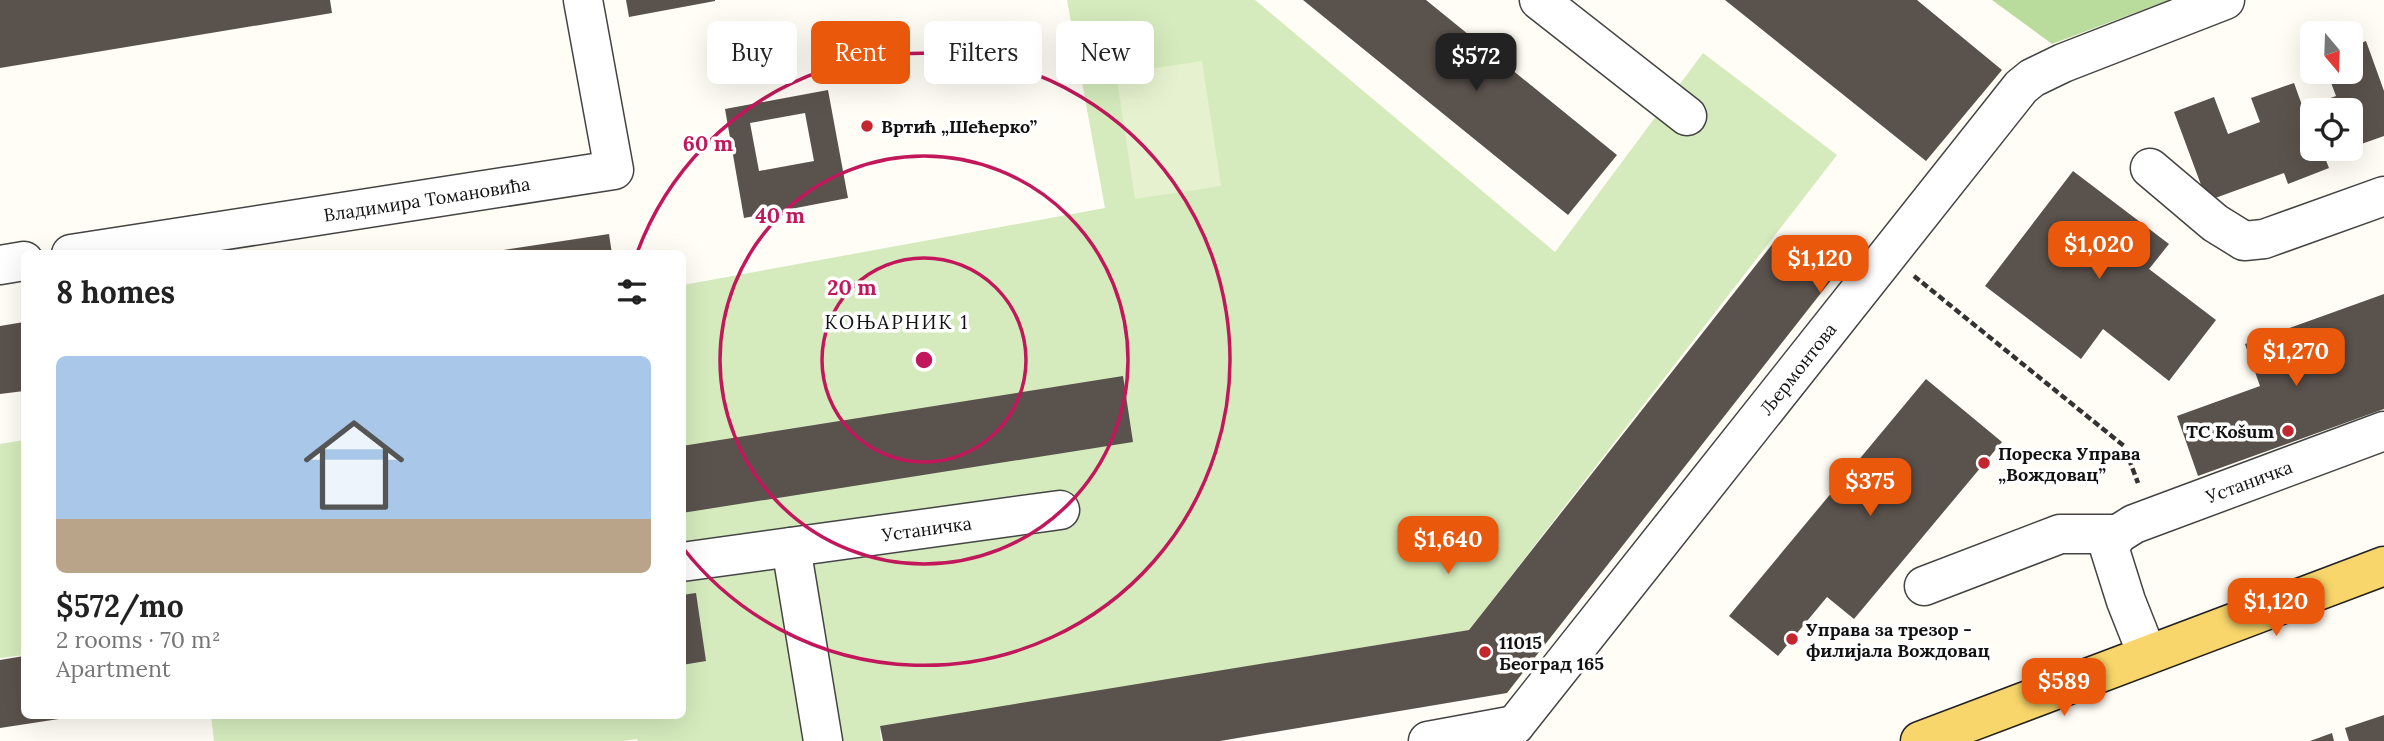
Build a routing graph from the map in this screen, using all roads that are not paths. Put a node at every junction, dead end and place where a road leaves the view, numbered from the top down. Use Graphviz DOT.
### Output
graph roads {
  1 [pos="583,0"];
  2 [pos="1539,0"];
  3 [pos="2225,0"];
  4 [pos="1687,116"];
  5 [pos="2150,168"];
  6 [pos="2384,195"];
  7 [pos="97,250"];
  8 [pos="21,262"];
  9 [pos="0,265"];
  10 [pos="2384,431"];
  11 [pos="1060,510"];
  12 [pos="2118,534"];
  13 [pos="791,547"];
  14 [pos="686,561"];
  15 [pos="2384,566"];
  16 [pos="1924,586"];
  17 [pos="2147,654"];
  18 [pos="1516,733"];
  19 [pos="823,741"];
  20 [pos="1428,741"];
  21 [pos="1920,741"];
  1 -- 7 [label="street, Владимира Томановића"];
  2 -- 4 [label="street"];
  3 -- 18 [label="street, Љермонтова"];
  5 -- 6 [label="street"];
  8 -- 9 [label="street"];
  10 -- 12 [label="street, Устаничка"];
  11 -- 13 [label="street, Устаничка"];
  12 -- 16 [label="street, Устаничка"];
  12 -- 17 [label="street"];
  13 -- 14 [label="street, Устаничка"];
  13 -- 19 [label="street"];
  15 -- 17 [label="main road"];
  17 -- 21 [label="main road"];
  18 -- 20 [label="street"];
}
